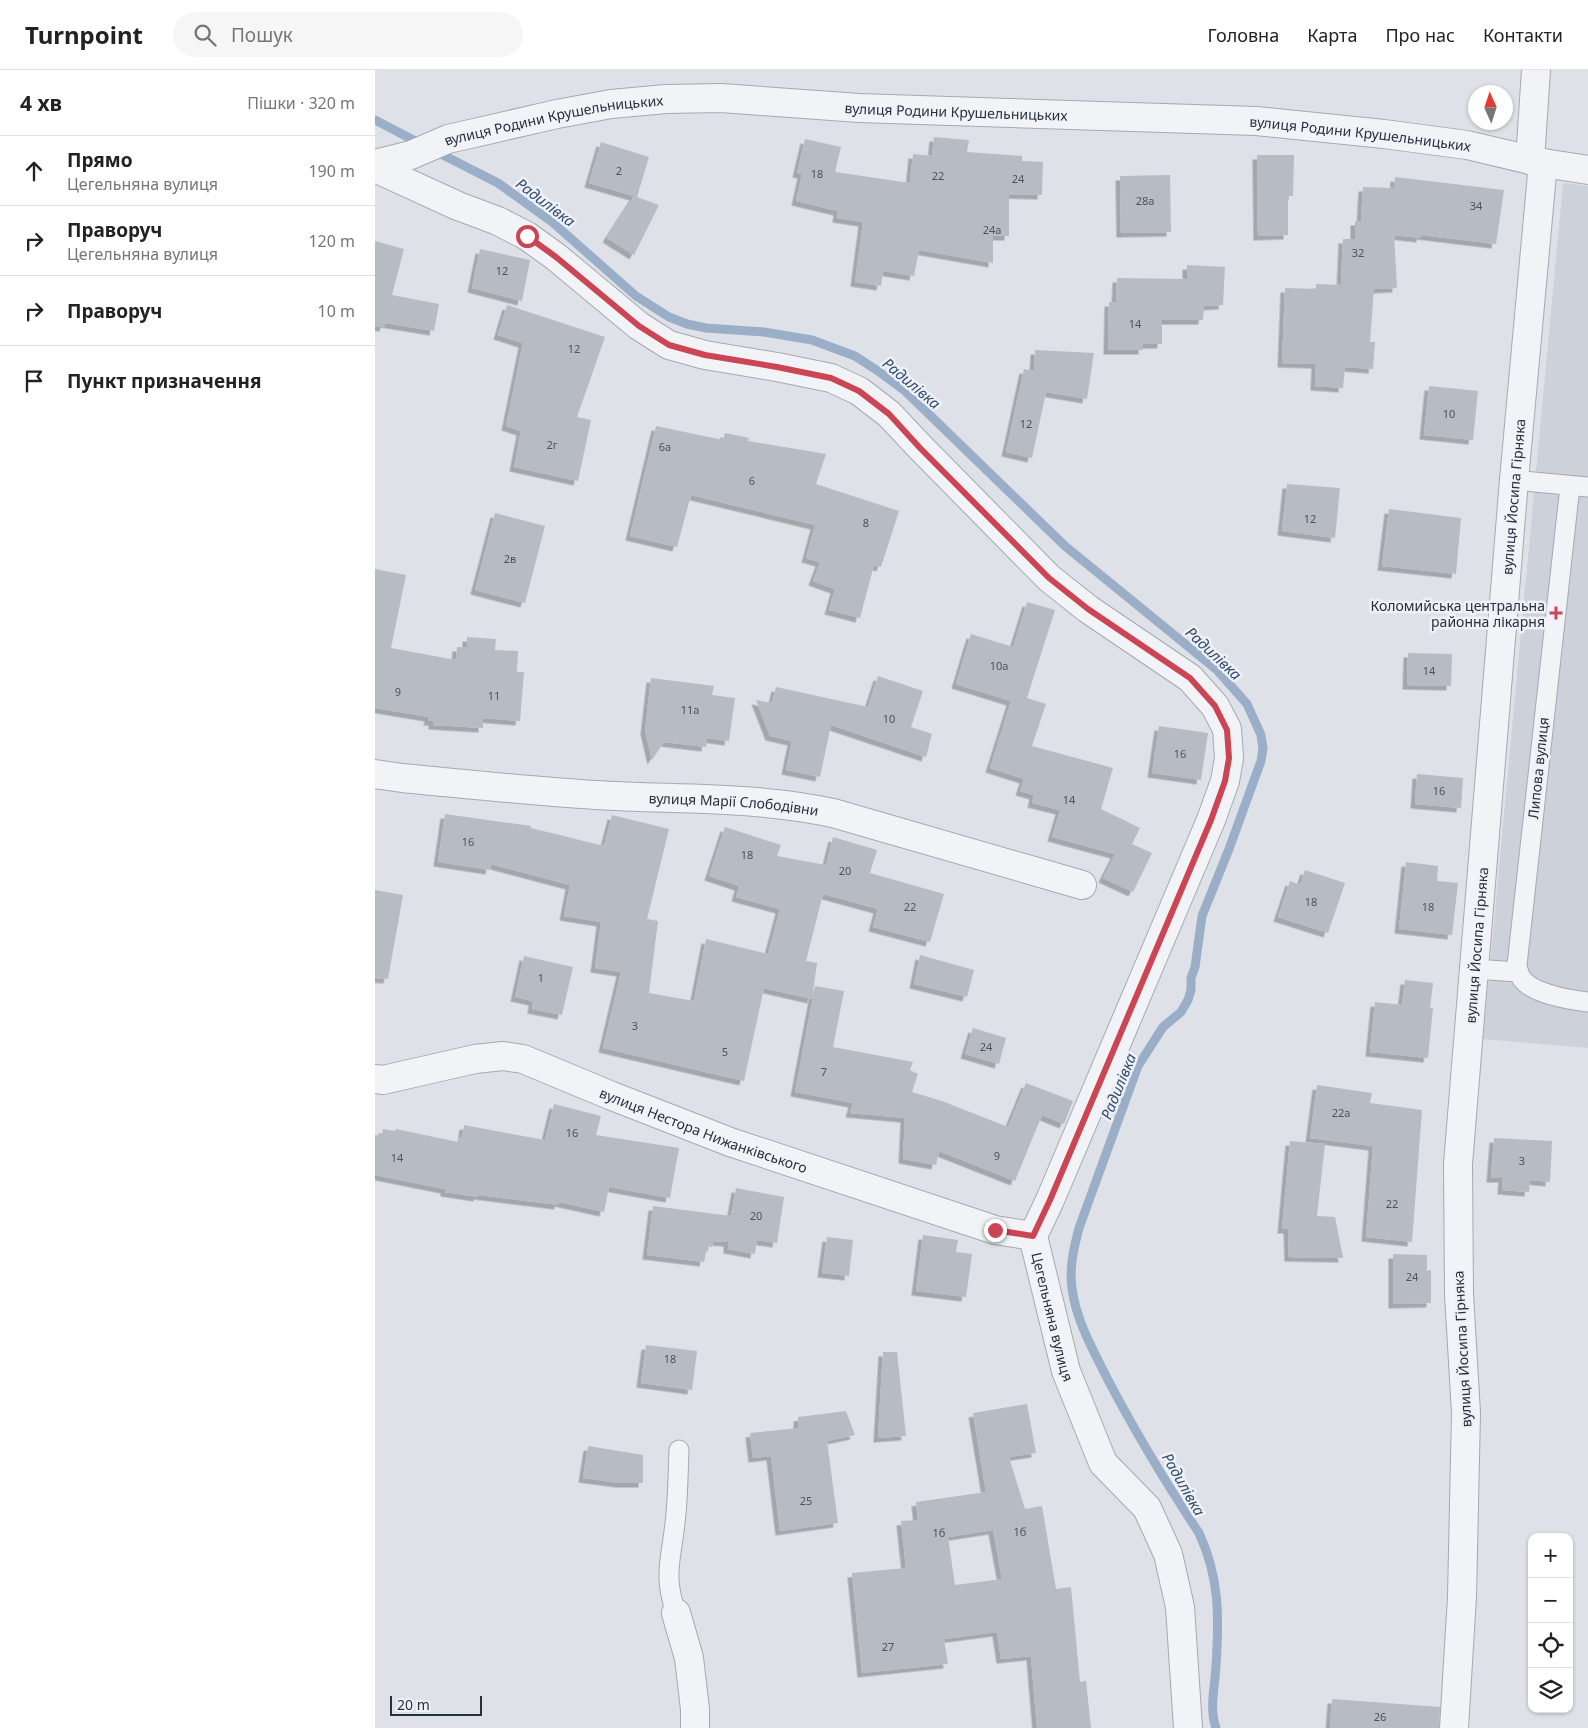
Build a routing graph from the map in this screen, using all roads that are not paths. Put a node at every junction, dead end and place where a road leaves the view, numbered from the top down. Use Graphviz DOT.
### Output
graph roads {
  1 [pos="1536,70"];
  2 [pos="1536,162"];
  3 [pos="375,164"];
  4 [pos="375,168"];
  5 [pos="1588,170"];
  6 [pos="1514,480"];
  7 [pos="1579,486"];
  8 [pos="375,774"];
  9 [pos="1082,885"];
  10 [pos="1474,969"];
  11 [pos="1518,972"];
  12 [pos="1588,1002"];
  13 [pos="375,1079"];
  14 [pos="1033,1236"];
  15 [pos="679,1450"];
  16 [pos="676,1613"];
  17 [pos="695,1728"];
  18 [pos="1188,1728"];
  19 [pos="1454,1728"];
  1 -- 2 [label="street, вулиця Йосипа Гірняка"];
  2 -- 3 [label="street, вулиця Родини Крушельницьких"];
  2 -- 5 [label="street"];
  2 -- 6 [label="street, вулиця Йосипа Гірняка"];
  4 -- 14 [label="street, Цегельняна вулиця"];
  6 -- 7 [label="lane"];
  6 -- 10 [label="street, вулиця Йосипа Гірняка"];
  7 -- 11 [label="lane, Липова вулиця"];
  8 -- 9 [label="street, вулиця Марії Слободівни"];
  10 -- 11 [label="lane"];
  10 -- 19 [label="street, вулиця Йосипа Гірняка"];
  11 -- 12 [label="lane"];
  13 -- 14 [label="street, вулиця Нестора Нижанківського"];
  14 -- 18 [label="street, Цегельняна вулиця"];
  15 -- 16 [label="lane"];
  16 -- 17 [label="street"];
}
